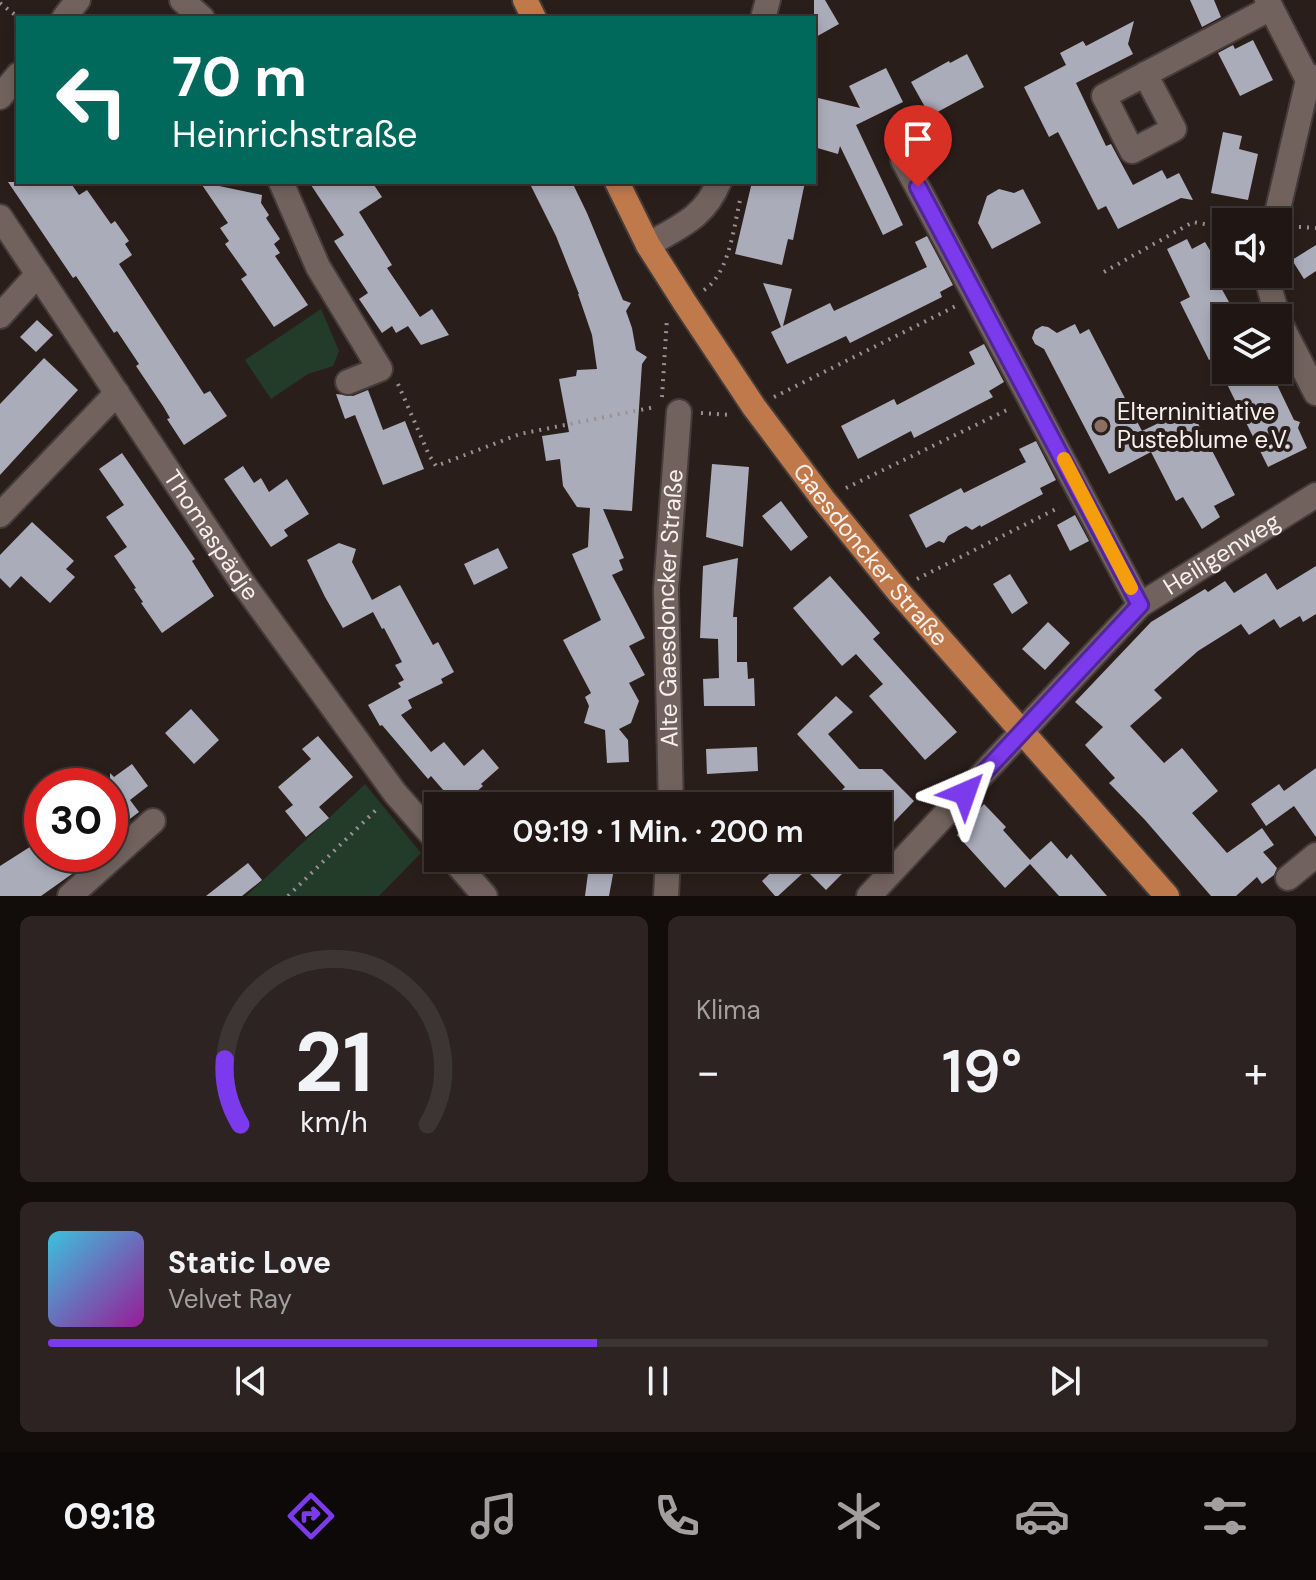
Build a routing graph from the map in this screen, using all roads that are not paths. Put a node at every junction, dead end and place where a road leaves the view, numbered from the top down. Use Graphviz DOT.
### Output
graph roads {
  1 [pos="78,0"];
  2 [pos="182,0"];
  3 [pos="1269,4"];
  4 [pos="66,16"];
  5 [pos="200,16"];
  6 [pos="1145,74"];
  7 [pos="16,77"];
  8 [pos="1312,78"];
  9 [pos="0,97"];
  10 [pos="903,160"];
  11 [pos="282,184"];
  12 [pos="618,184"];
  13 [pos="718,184"];
  14 [pos="1279,208"];
  15 [pos="0,217"];
  16 [pos="648,245"];
  17 [pos="38,274"];
  18 [pos="0,316"];
  19 [pos="1292,346"];
  20 [pos="348,382"];
  21 [pos="117,393"];
  22 [pos="1316,393"];
  23 [pos="670,409"];
  24 [pos="1316,495"];
  25 [pos="0,515"];
  26 [pos="1140,605"];
  27 [pos="1023,731"];
  28 [pos="671,792"];
  29 [pos="153,821"];
  30 [pos="424,826"];
  31 [pos="1316,855"];
  32 [pos="464,872"];
  33 [pos="667,872"];
  34 [pos="1288,878"];
  35 [pos="70,896"];
  36 [pos="485,896"];
  37 [pos="666,896"];
  38 [pos="869,896"];
  39 [pos="1167,896"];
  1 -- 4 [label="street"];
  2 -- 5 [label="street"];
  3 -- 6 [label="street"];
  3 -- 8 [label="street"];
  7 -- 9 [label="street"];
  8 -- 14 [label="street"];
  10 -- 26 [label="street"];
  11 -- 20 [label="street"];
  12 -- 16 [label="main road, Gaesdoncker Straße"];
  13 -- 16 [label="street"];
  15 -- 17 [label="street, Thomaspädje"];
  16 -- 27 [label="main road, Gaesdoncker Straße"];
  17 -- 18 [label="street"];
  17 -- 21 [label="street, Thomaspädje"];
  19 -- 22 [label="street"];
  21 -- 25 [label="street"];
  21 -- 30 [label="street, Thomaspädje"];
  23 -- 28 [label="street, Alte Gaesdoncker Straße"];
  24 -- 26 [label="street, Heiligenweg"];
  26 -- 27 [label="street, Heiligenweg"];
  27 -- 38 [label="street, Heiligenweg"];
  27 -- 39 [label="main road, Gaesdoncker Straße"];
  29 -- 35 [label="street"];
  31 -- 34 [label="street"];
  32 -- 36 [label="street"];
  33 -- 37 [label="street"];
}
